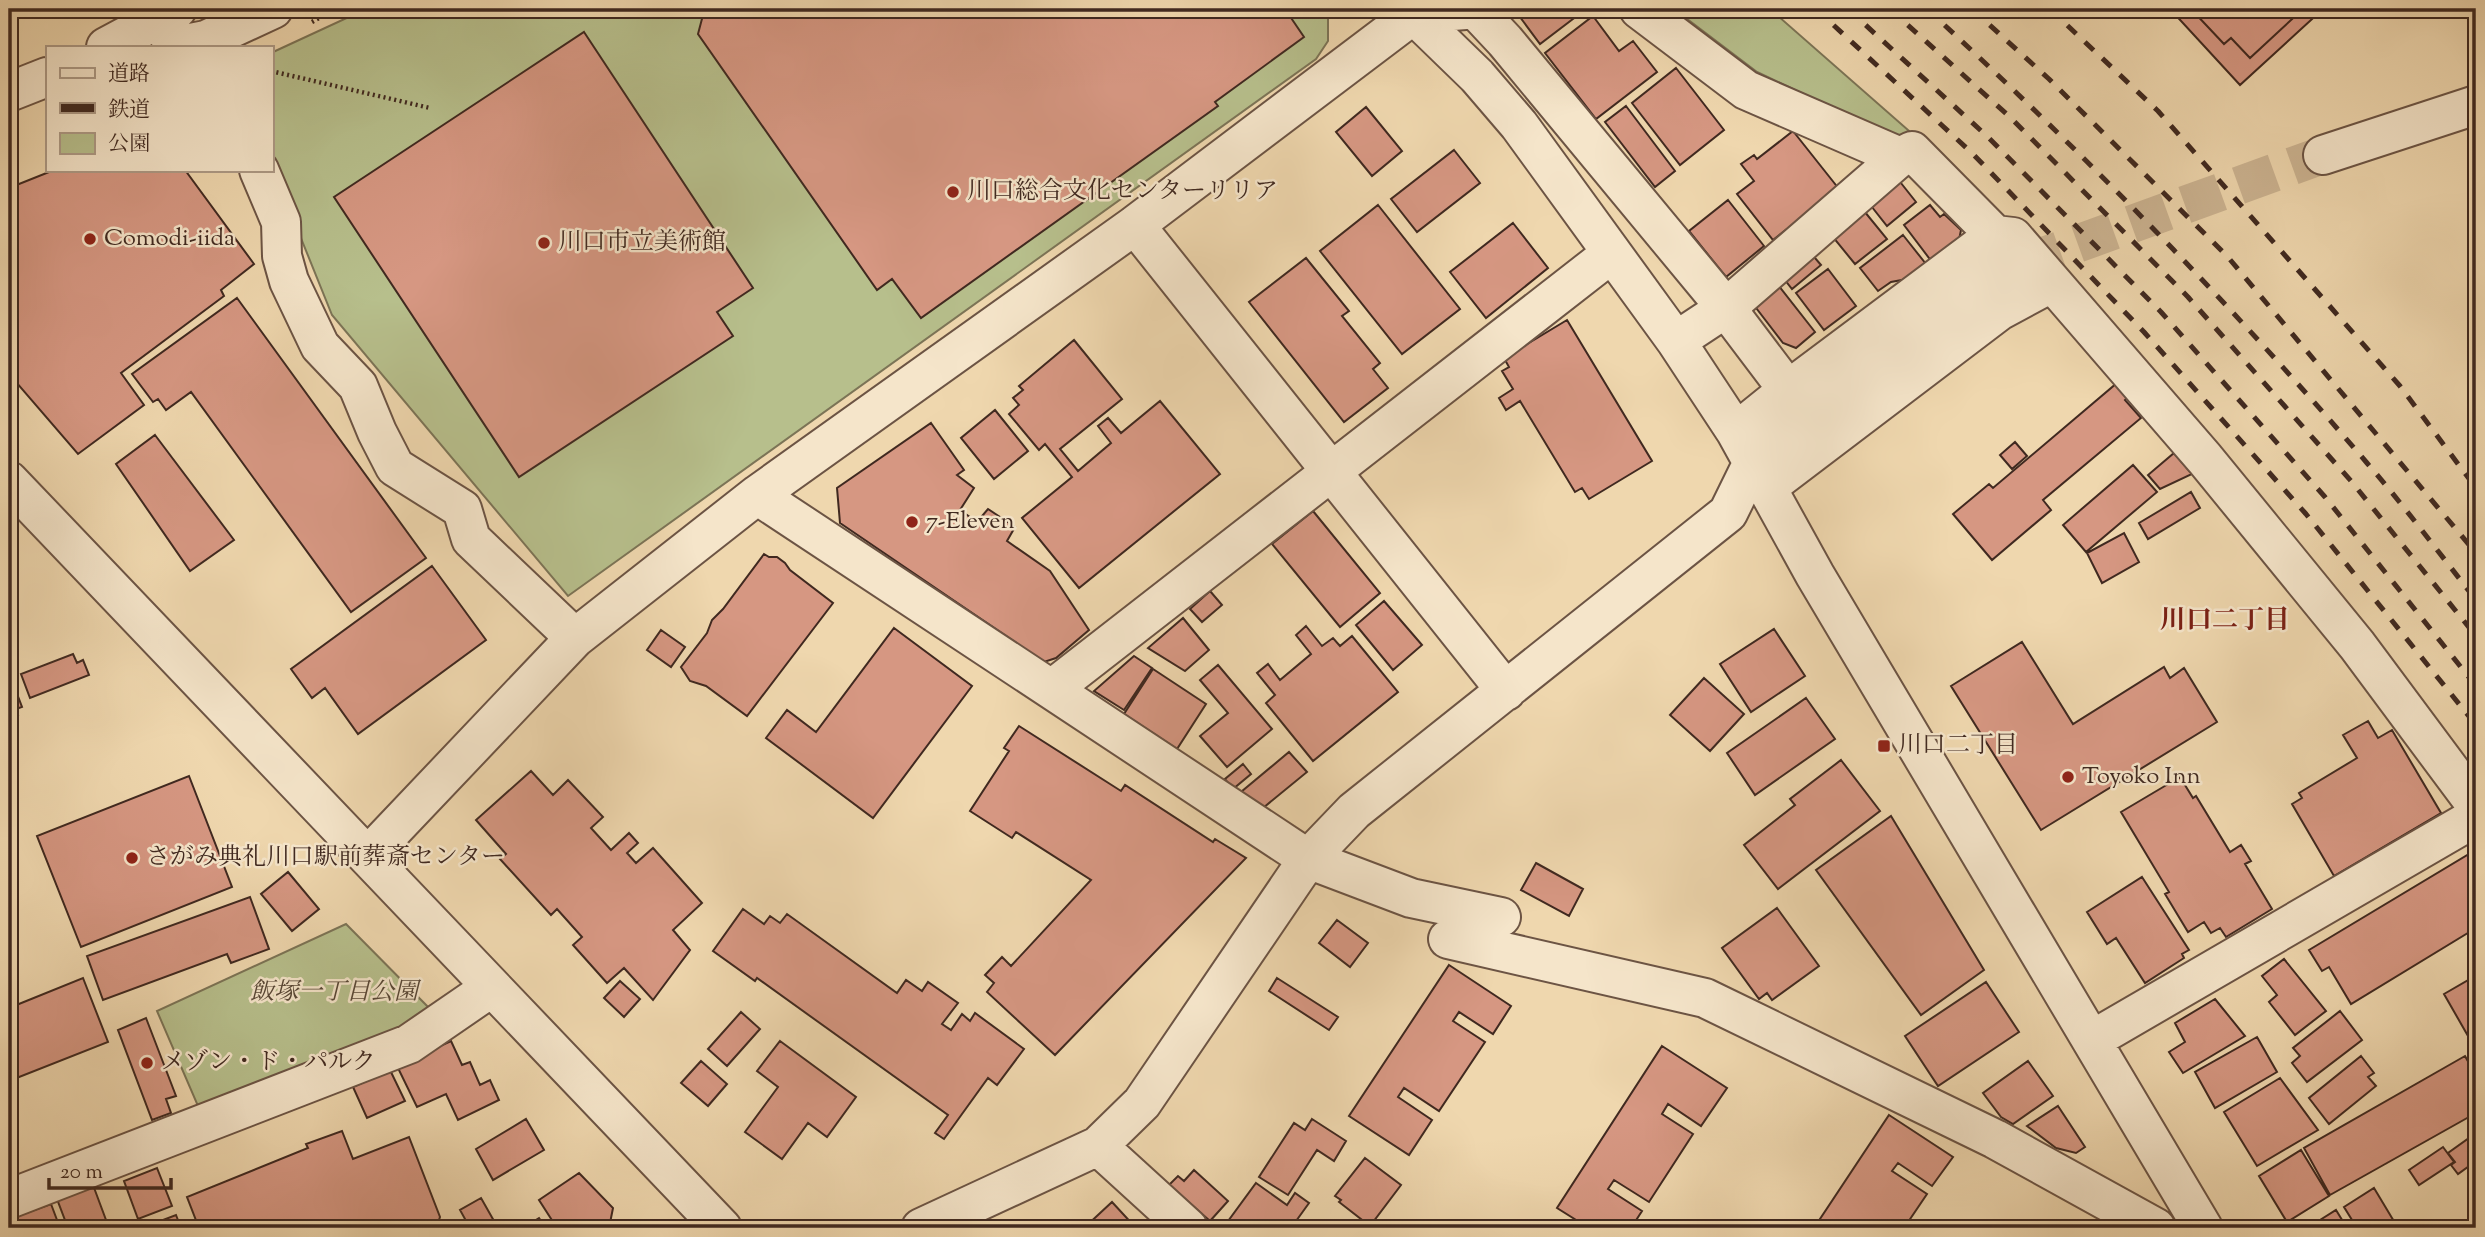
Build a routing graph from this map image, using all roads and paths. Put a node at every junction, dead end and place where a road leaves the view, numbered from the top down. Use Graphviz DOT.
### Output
graph roads {
  1 [pos="177,9"];
  2 [pos="272,9"];
  3 [pos="1476,9"];
  4 [pos="1639,9"];
  5 [pos="1411,11"];
  6 [pos="195,45"];
  7 [pos="108,46"];
  8 [pos="273,71"];
  9 [pos="46,77"];
  10 [pos="9,92"];
  11 [pos="2476,105"];
  12 [pos="430,108"];
  13 [pos="2323,155"];
  14 [pos="1900,157"];
  15 [pos="261,172"];
  16 [pos="1135,225"];
  17 [pos="1994,236"];
  18 [pos="1612,253"];
  19 [pos="2038,273"];
  20 [pos="1726,308"];
  21 [pos="1676,341"];
  22 [pos="1788,390"];
  23 [pos="1752,461"];
  24 [pos="1331,471"];
  25 [pos="9,481"];
  26 [pos="757,495"];
  27 [pos="575,638"];
  28 [pos="1052,690"];
  29 [pos="1506,691"];
  30 [pos="2476,805"];
  31 [pos="2476,817"];
  32 [pos="368,856"];
  33 [pos="1308,859"];
  34 [pos="1501,917"];
  35 [pos="1448,939"];
  36 [pos="492,987"];
  37 [pos="2092,1040"];
  38 [pos="1097,1146"];
  39 [pos="9,1199"];
  40 [pos="722,1228"];
  41 [pos="921,1228"];
  42 [pos="1188,1228"];
  43 [pos="2156,1228"];
  44 [pos="2203,1228"];
  1 -- 7 [label="street"];
  2 -- 6 [label="street"];
  3 -- 5 [label="street"];
  3 -- 20 [label="street"];
  4 -- 14 [label="street"];
  5 -- 16 [label="street"];
  5 -- 18 [label="street"];
  8 -- 12 [label="path"];
  9 -- 10 [label="street"];
  11 -- 13 [label="street"];
  14 -- 17 [label="street"];
  14 -- 20 [label="street"];
  15 -- 27 [label="street"];
  16 -- 24 [label="street"];
  16 -- 26 [label="street"];
  17 -- 19 [label="street"];
  17 -- 22 [label="street"];
  18 -- 21 [label="street"];
  18 -- 24 [label="street"];
  19 -- 23 [label="street"];
  19 -- 30 [label="street"];
  20 -- 21 [label="street"];
  20 -- 22 [label="street"];
  21 -- 23 [label="street"];
  22 -- 23 [label="street"];
  23 -- 29 [label="street"];
  23 -- 37 [label="street"];
  24 -- 28 [label="street"];
  24 -- 29 [label="street"];
  25 -- 32 [label="street"];
  26 -- 27 [label="street"];
  26 -- 28 [label="street"];
  27 -- 32 [label="street"];
  28 -- 33 [label="street"];
  29 -- 33 [label="street"];
  31 -- 37 [label="street"];
  32 -- 36 [label="street"];
  33 -- 34 [label="street"];
  33 -- 38 [label="street"];
  35 -- 43 [label="street"];
  36 -- 39 [label="street"];
  36 -- 40 [label="street"];
  37 -- 44 [label="street"];
  38 -- 41 [label="street"];
  38 -- 42 [label="street"];
}
